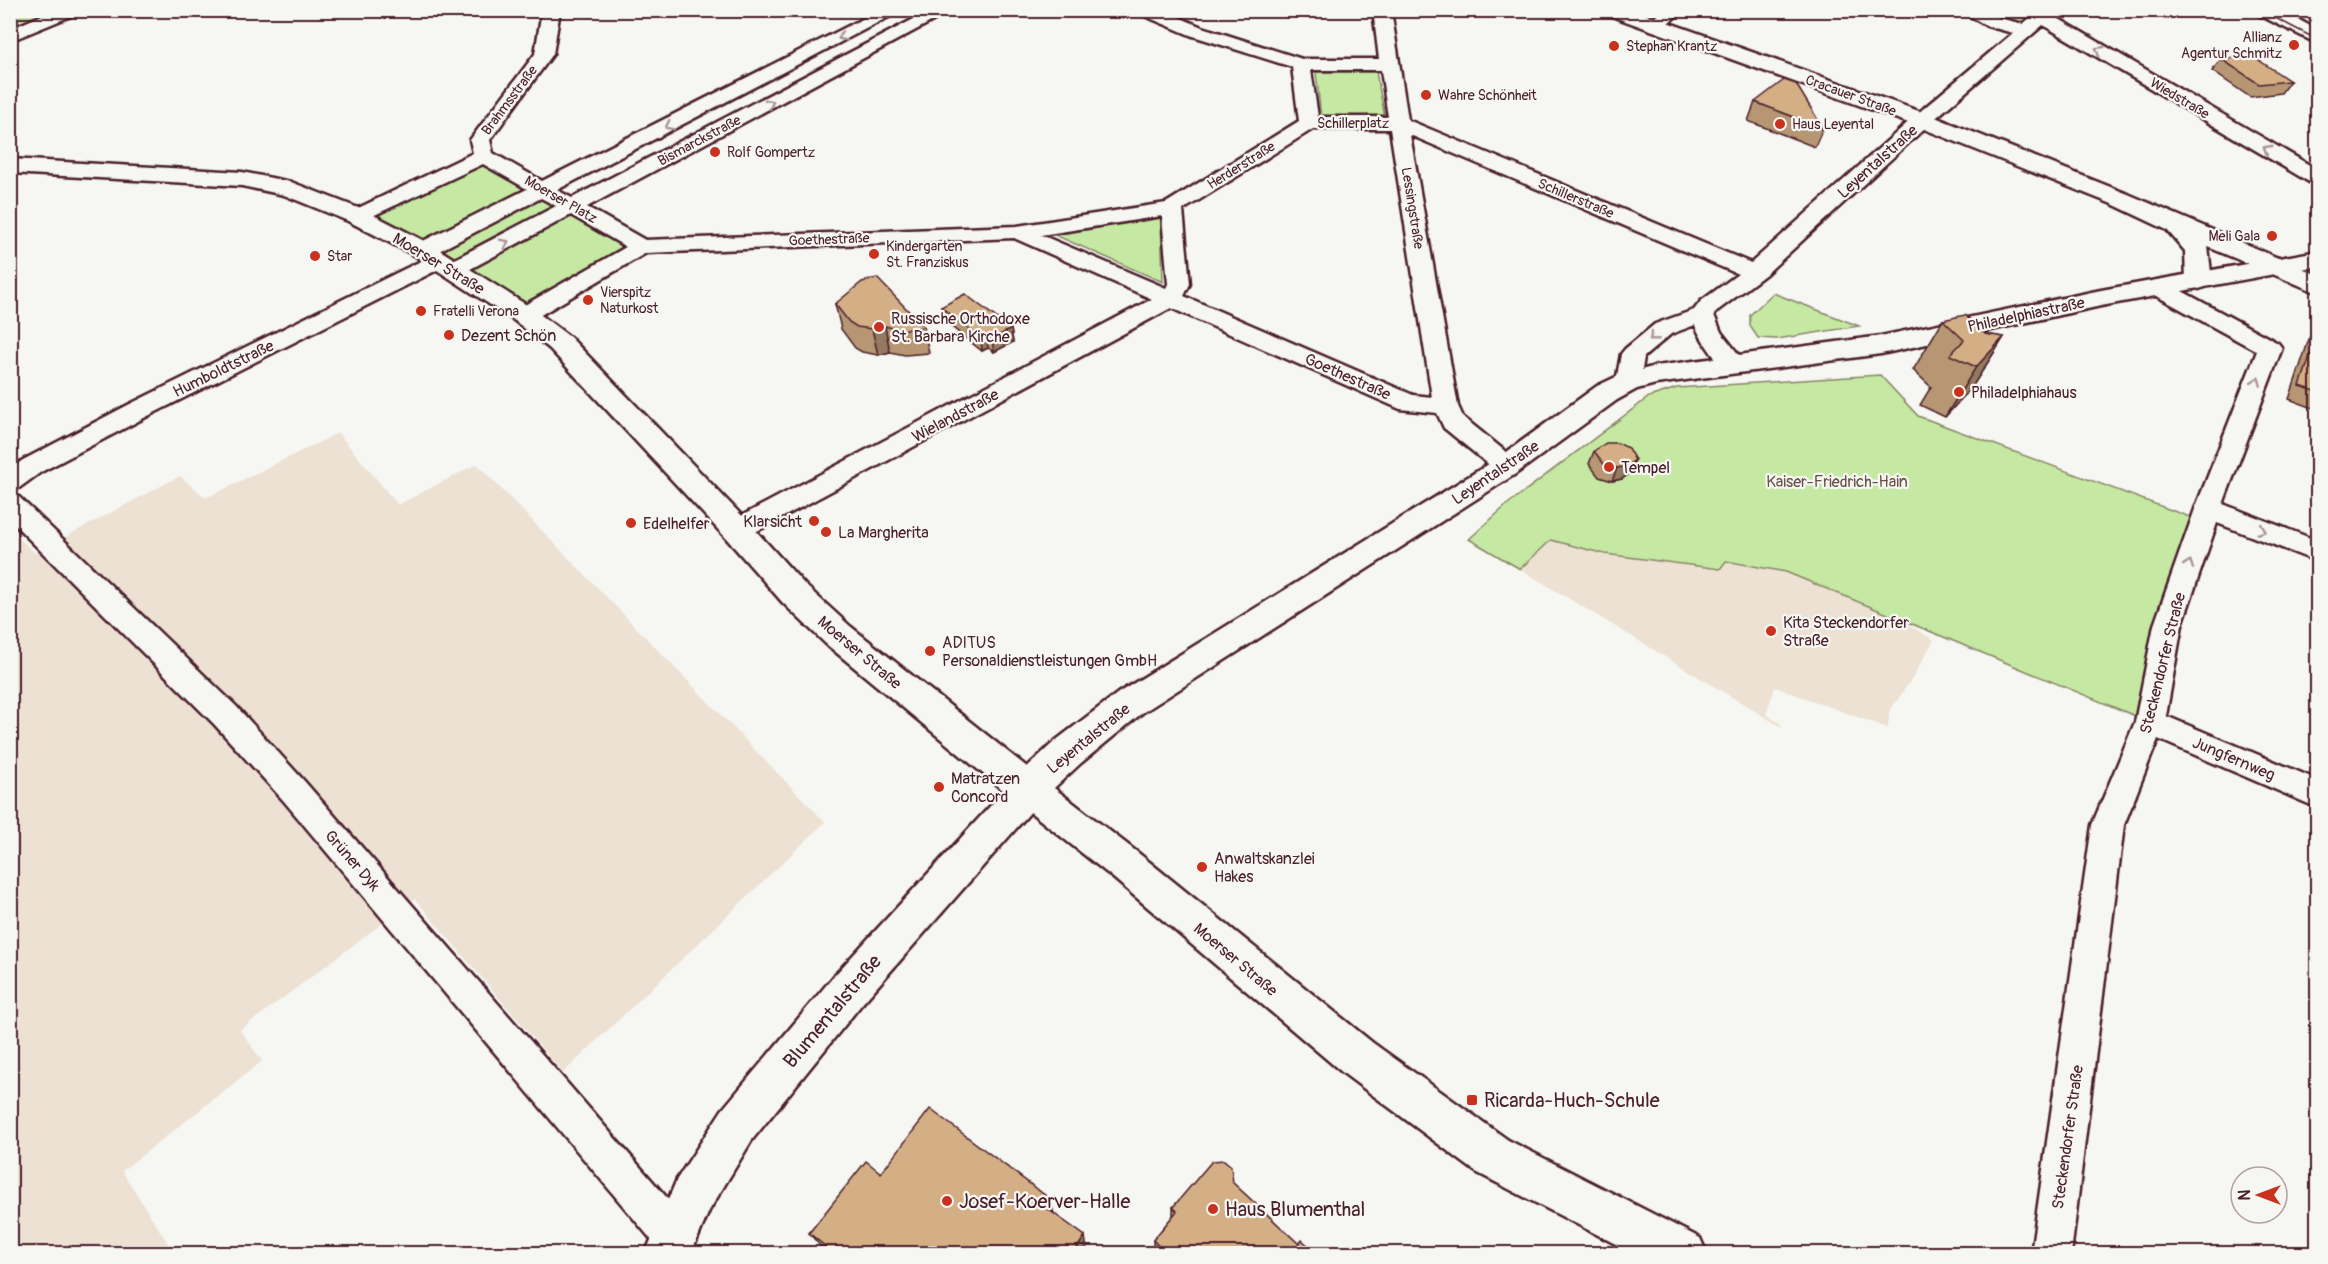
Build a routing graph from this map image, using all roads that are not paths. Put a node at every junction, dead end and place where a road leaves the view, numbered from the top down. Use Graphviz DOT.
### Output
graph roads {
  1 [pos="70,10"];
  2 [pos="551,10"];
  3 [pos="894,10"];
  4 [pos="945,10"];
  5 [pos="1146,10"];
  6 [pos="1382,10"];
  7 [pos="1613,10"];
  8 [pos="1675,10"];
  9 [pos="1968,10"];
  10 [pos="2264,10"];
  11 [pos="2047,14"];
  12 [pos="1655,25"];
  13 [pos="2027,31"];
  14 [pos="10,36"];
  15 [pos="2318,38"];
  16 [pos="1302,64"];
  17 [pos="1389,65"];
  18 [pos="1922,120"];
  19 [pos="1309,123"];
  20 [pos="1399,123"];
  21 [pos="484,156"];
  22 [pos="10,166"];
  23 [pos="2318,179"];
  24 [pos="545,189"];
  25 [pos="2120,199"];
  26 [pos="574,207"];
  27 [pos="1172,208"];
  28 [pos="357,216"];
  29 [pos="2175,225"];
  30 [pos="1017,232"];
  31 [pos="641,247"];
  32 [pos="438,260"];
  33 [pos="2301,264"];
  34 [pos="1753,272"];
  35 [pos="2199,281"];
  36 [pos="2318,285"];
  37 [pos="2159,288"];
  38 [pos="1172,298"];
  39 [pos="524,315"];
  40 [pos="1702,315"];
  41 [pos="1734,364"];
  42 [pos="1628,382"];
  43 [pos="1446,406"];
  44 [pos="1507,466"];
  45 [pos="10,482"];
  46 [pos="10,504"];
  47 [pos="2208,509"];
  48 [pos="737,530"];
  49 [pos="2318,552"];
  50 [pos="2150,722"];
  51 [pos="1028,789"];
  52 [pos="2318,795"];
  53 [pos="671,1245"];
  54 [pos="1684,1254"];
  55 [pos="2051,1254"];
  1 -- 14 [label="street"];
  2 -- 21 [label="street, Brahmsstraße"];
  3 -- 24 [label="street, Bismarckstraße, one-way"];
  26 -- 4 [label="street, Bismarckstraße, one-way"];
  5 -- 16 [label="street"];
  6 -- 17 [label="street, Lessingstraße"];
  7 -- 12 [label="main road, Cracauer Straße"];
  8 -- 12 [label="street"];
  9 -- 13 [label="street"];
  10 -- 15 [label="main road"];
  11 -- 13 [label="street, Leyentalstraße"];
  23 -- 11 [label="street, Wiedstraße, one-way"];
  12 -- 18 [label="main road, Cracauer Straße"];
  13 -- 18 [label="street, Leyentalstraße"];
  16 -- 17 [label="street"];
  16 -- 19 [label="street, Schillerplatz"];
  17 -- 20 [label="street, Lessingstraße"];
  18 -- 25 [label="main road, Cracauer Straße"];
  18 -- 34 [label="street, Leyentalstraße"];
  19 -- 20 [label="street, Schillerplatz"];
  19 -- 27 [label="street, Herderstraße"];
  20 -- 34 [label="street, Schillerstraße"];
  20 -- 43 [label="street, Lessingstraße"];
  21 -- 24 [label="street, Moerser Platz"];
  21 -- 28 [label="street"];
  22 -- 28 [label="main road, Moerser Straße"];
  24 -- 26 [label="street, Moerser Platz"];
  24 -- 32 [label="street, Bismarckstraße"];
  25 -- 29 [label="main road, Cracauer Straße"];
  25 -- 33 [label="main road, Cracauer Straße"];
  26 -- 31 [label="street, Moerser Platz"];
  32 -- 26 [label="street, Bismarckstraße, one-way"];
  27 -- 30 [label="street, Goethestraße"];
  27 -- 38 [label="street"];
  28 -- 32 [label="main road, Moerser Straße"];
  29 -- 33 [label="main road, Cracauer Straße"];
  29 -- 35 [label="main road"];
  30 -- 31 [label="street, Goethestraße"];
  30 -- 38 [label="street, Goethestraße"];
  31 -- 39 [label="street"];
  32 -- 39 [label="main road, Moerser Straße"];
  32 -- 45 [label="street, Humboldtstraße"];
  33 -- 35 [label="main road, Philadelphiastraße"];
  33 -- 36 [label="main road"];
  34 -- 40 [label="street, Leyentalstraße"];
  35 -- 37 [label="main road, Philadelphiastraße"];
  37 -- 41 [label="main road, Philadelphiastraße"];
  47 -- 37 [label="street, Steckendorfer Straße, one-way"];
  38 -- 43 [label="street, Goethestraße"];
  38 -- 48 [label="street, Wielandstraße"];
  39 -- 48 [label="main road, Moerser Straße"];
  40 -- 41 [label="street"];
  40 -- 42 [label="street, Leyentalstraße, one-way"];
  41 -- 42 [label="main road, Philadelphiastraße"];
  42 -- 44 [label="main road, Leyentalstraße"];
  43 -- 44 [label="street"];
  44 -- 51 [label="main road, Leyentalstraße"];
  46 -- 53 [label="street, Grüner Dyk"];
  47 -- 49 [label="street, one-way"];
  50 -- 47 [label="street, Steckendorfer Straße, one-way"];
  48 -- 51 [label="main road, Moerser Straße"];
  50 -- 52 [label="street, Jungfernweg"];
  50 -- 55 [label="street, Steckendorfer Straße"];
  51 -- 53 [label="main road, Blumentalstraße"];
  51 -- 54 [label="main road, Moerser Straße"];
}
